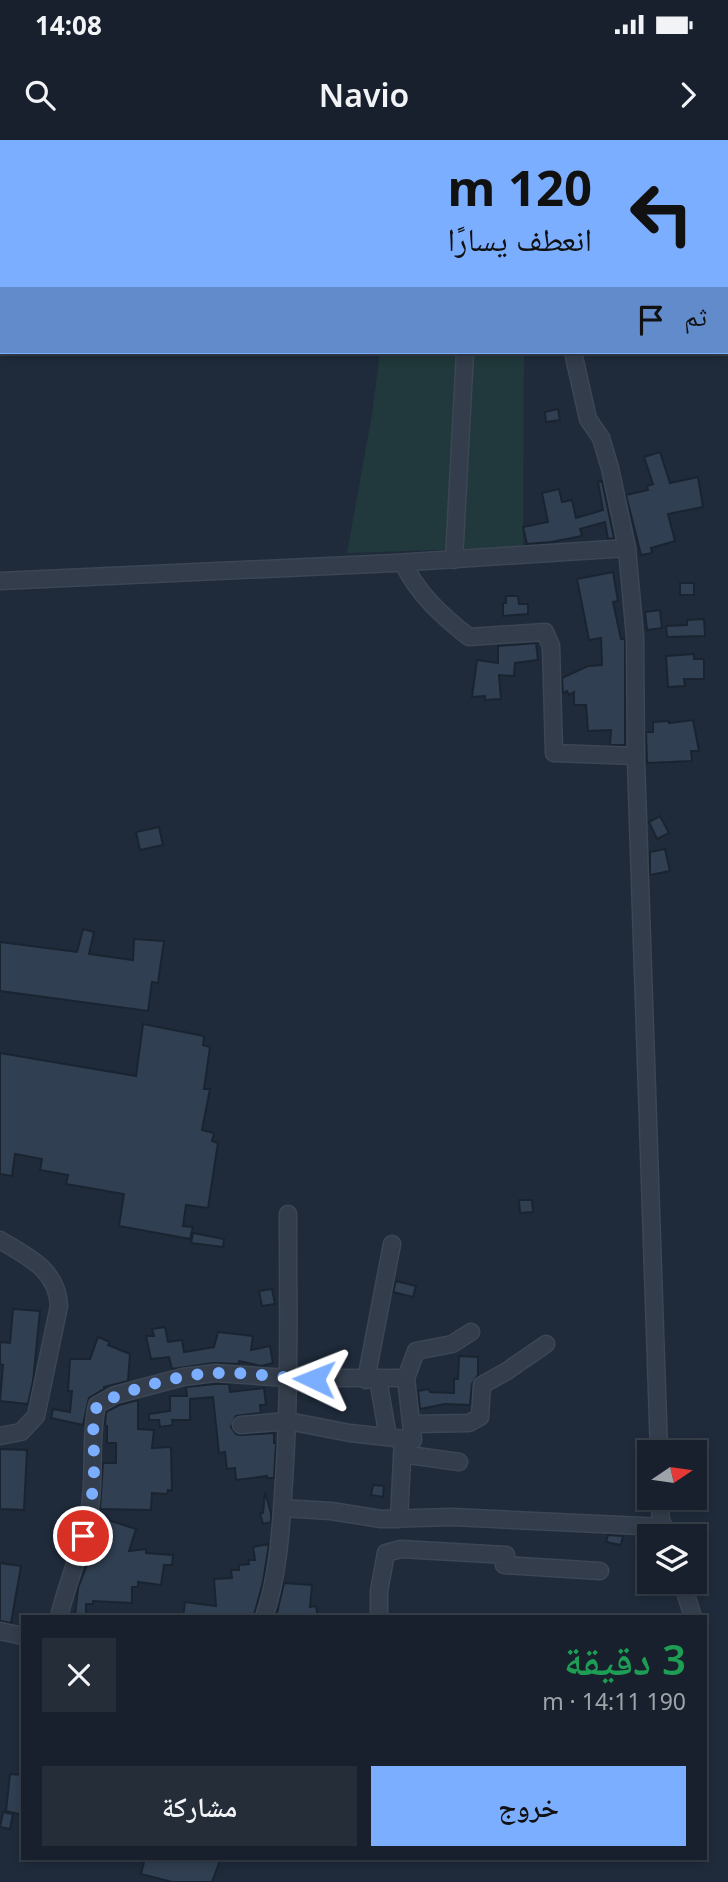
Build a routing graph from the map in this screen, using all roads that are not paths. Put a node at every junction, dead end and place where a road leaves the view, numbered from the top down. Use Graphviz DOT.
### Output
graph roads {
  1 [pos="466,354"];
  2 [pos="573,354"];
  3 [pos="627,548"];
  4 [pos="454,560"];
  5 [pos="403,563"];
  6 [pos="0,581"];
  7 [pos="636,756"];
  8 [pos="288,1214"];
  9 [pos="0,1240"];
  10 [pos="392,1244"];
  11 [pos="471,1332"];
  12 [pos="546,1344"];
  13 [pos="288,1378"];
  14 [pos="406,1378"];
  15 [pos="372,1379"];
  16 [pos="288,1421"];
  17 [pos="412,1424"];
  18 [pos="241,1425"];
  19 [pos="0,1436"];
  20 [pos="659,1440"];
  21 [pos="398,1443"];
  22 [pos="459,1462"];
  23 [pos="282,1508"];
  24 [pos="402,1519"];
  25 [pos="637,1530"];
  26 [pos="401,1549"];
  27 [pos="600,1571"];
  28 [pos="686,1594"];
  29 [pos="61,1615"];
  30 [pos="264,1615"];
  31 [pos="379,1615"];
  32 [pos="692,1615"];
  33 [pos="0,1630"];
  34 [pos="21,1635"];
  1 -- 4 [label="street"];
  2 -- 3 [label="street"];
  3 -- 4 [label="street"];
  3 -- 7 [label="street"];
  4 -- 5 [label="street"];
  5 -- 6 [label="street"];
  5 -- 7 [label="street"];
  7 -- 20 [label="street"];
  8 -- 13 [label="street"];
  9 -- 19 [label="street"];
  10 -- 15 [label="street"];
  11 -- 14 [label="street"];
  12 -- 17 [label="street"];
  13 -- 15 [label="street"];
  13 -- 16 [label="street"];
  13 -- 29 [label="street"];
  14 -- 15 [label="street"];
  14 -- 17 [label="street"];
  15 -- 21 [label="street"];
  16 -- 18 [label="street"];
  16 -- 21 [label="street"];
  16 -- 23 [label="street"];
  17 -- 21 [label="street"];
  21 -- 22 [label="street"];
  21 -- 24 [label="street"];
  23 -- 24 [label="street"];
  23 -- 30 [label="street"];
  24 -- 25 [label="street"];
  24 -- 26 [label="street"];
  26 -- 27 [label="street"];
  26 -- 31 [label="street"];
  28 -- 32 [label="street"];
  33 -- 34 [label="street"];
}
